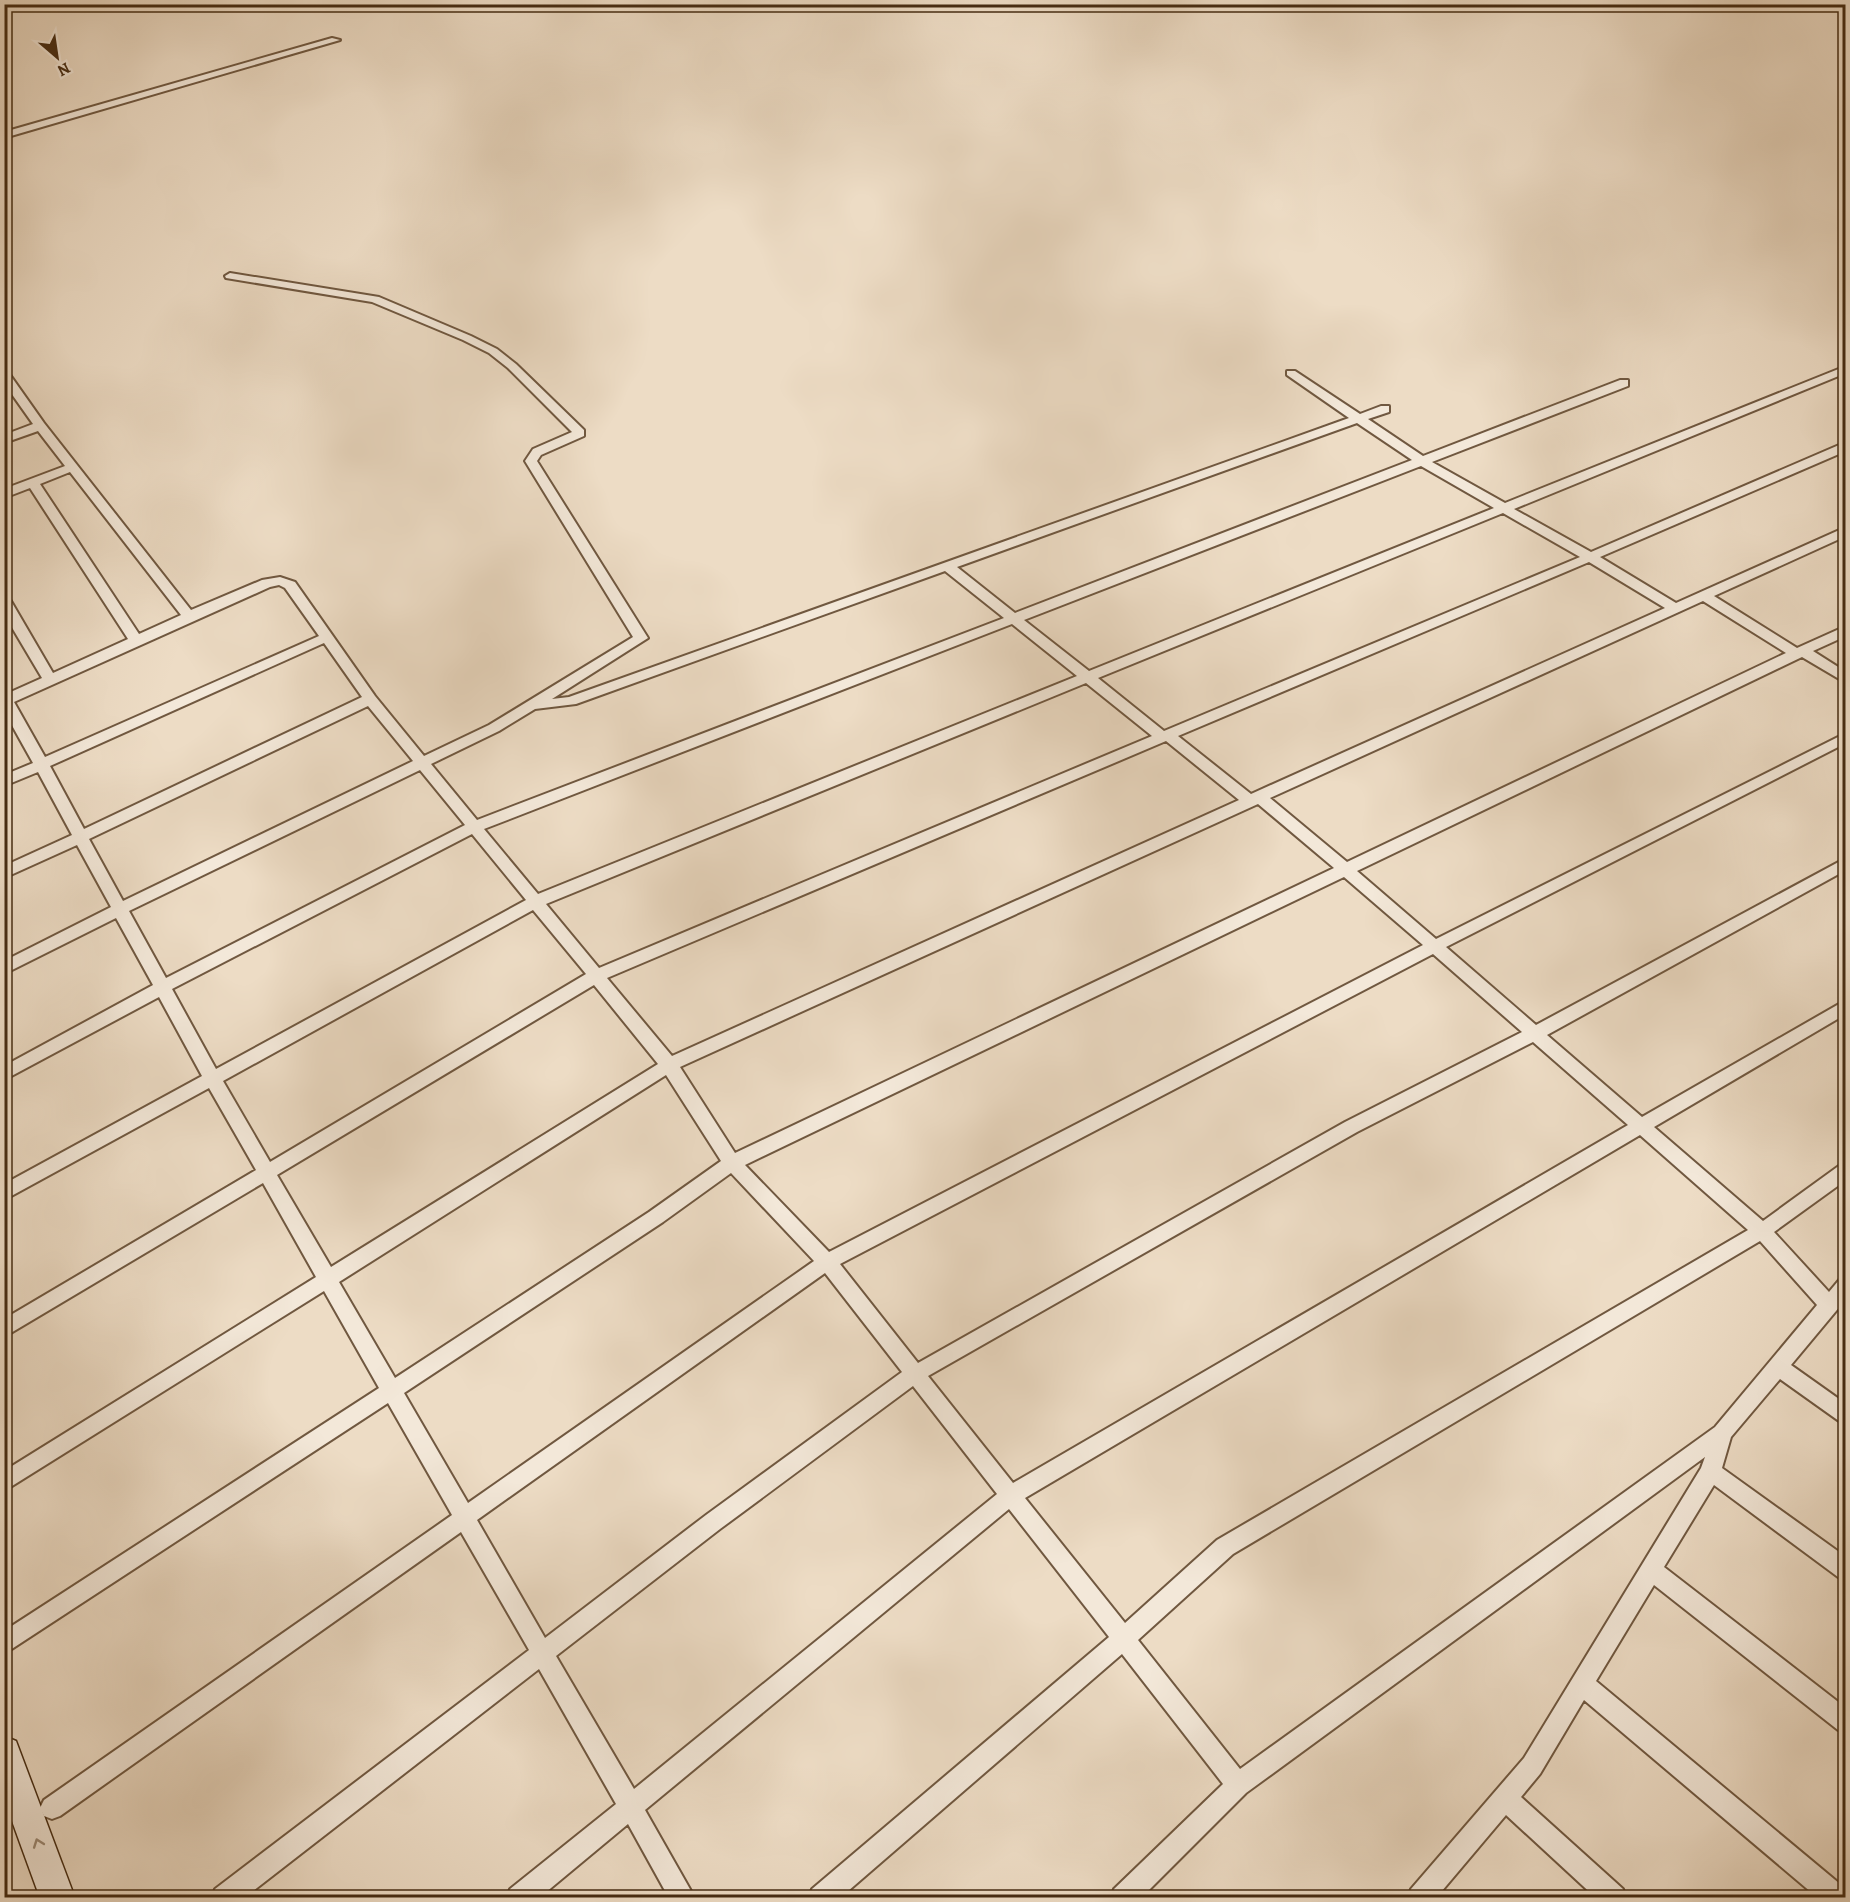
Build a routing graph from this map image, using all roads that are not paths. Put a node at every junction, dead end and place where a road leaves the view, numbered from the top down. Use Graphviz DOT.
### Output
graph roads {
  1 [pos="335,40"];
  2 [pos="4,135"];
  3 [pos="230,276"];
  4 [pos="1845,369"];
  5 [pos="4,374"];
  6 [pos="1291,374"];
  7 [pos="1624,383"];
  8 [pos="1385,409"];
  9 [pos="1357,419"];
  10 [pos="40,426"];
  11 [pos="4,439"];
  12 [pos="1845,446"];
  13 [pos="1423,462"];
  14 [pos="72,467"];
  15 [pos="33,483"];
  16 [pos="4,494"];
  17 [pos="1502,507"];
  18 [pos="1845,531"];
  19 [pos="1590,557"];
  20 [pos="947,566"];
  21 [pos="1703,595"];
  22 [pos="4,602"];
  23 [pos="1674,608"];
  24 [pos="189,616"];
  25 [pos="1015,618"];
  26 [pos="1845,630"];
  27 [pos="327,637"];
  28 [pos="137,641"];
  29 [pos="1799,652"];
  30 [pos="1085,677"];
  31 [pos="1845,679"];
  32 [pos="50,680"];
  33 [pos="370,699"];
  34 [pos="5,700"];
  35 [pos="530,706"];
  36 [pos="1165,736"];
  37 [pos="1845,737"];
  38 [pos="423,761"];
  39 [pos="41,764"];
  40 [pos="4,782"];
  41 [pos="1253,798"];
  42 [pos="474,827"];
  43 [pos="80,836"];
  44 [pos="1845,863"];
  45 [pos="1344,868"];
  46 [pos="4,873"];
  47 [pos="535,902"];
  48 [pos="120,909"];
  49 [pos="1435,946"];
  50 [pos="4,968"];
  51 [pos="596,976"];
  52 [pos="162,987"];
  53 [pos="1845,1006"];
  54 [pos="1534,1034"];
  55 [pos="669,1065"];
  56 [pos="4,1074"];
  57 [pos="212,1078"];
  58 [pos="1642,1127"];
  59 [pos="732,1163"];
  60 [pos="1845,1170"];
  61 [pos="266,1172"];
  62 [pos="4,1193"];
  63 [pos="1761,1231"];
  64 [pos="827,1263"];
  65 [pos="327,1280"];
  66 [pos="1845,1285"];
  67 [pos="1829,1305"];
  68 [pos="4,1329"];
  69 [pos="1777,1366"];
  70 [pos="915,1374"];
  71 [pos="390,1391"];
  72 [pos="1845,1415"];
  73 [pos="1722,1433"];
  74 [pos="1711,1471"];
  75 [pos="4,1482"];
  76 [pos="1010,1496"];
  77 [pos="464,1518"];
  78 [pos="1651,1570"];
  79 [pos="1845,1570"];
  80 [pos="1123,1640"];
  81 [pos="4,1644"];
  82 [pos="542,1653"];
  83 [pos="1582,1684"];
  84 [pos="1845,1722"];
  85 [pos="4,1752"];
  86 [pos="1238,1785"];
  87 [pos="1505,1798"];
  88 [pos="630,1806"];
  89 [pos="52,1808"];
  90 [pos="58,1898"];
  91 [pos="224,1898"];
  92 [pos="519,1898"];
  93 [pos="683,1898"];
  94 [pos="821,1898"];
  95 [pos="1123,1898"];
  96 [pos="1420,1898"];
  97 [pos="1614,1898"];
  98 [pos="1837,1898"];
  1 -- 2 [label="street"];
  3 -- 35 [label="street"];
  4 -- 17 [label="street"];
  5 -- 10 [label="street"];
  6 -- 9 [label="street"];
  7 -- 13 [label="street"];
  8 -- 9 [label="street"];
  9 -- 13 [label="street"];
  9 -- 20 [label="street"];
  10 -- 11 [label="street"];
  10 -- 14 [label="street"];
  12 -- 19 [label="street"];
  13 -- 17 [label="street"];
  13 -- 25 [label="street"];
  14 -- 15 [label="street"];
  14 -- 24 [label="street"];
  15 -- 16 [label="street"];
  15 -- 28 [label="street"];
  17 -- 19 [label="street"];
  17 -- 30 [label="street"];
  18 -- 21 [label="street"];
  19 -- 23 [label="street"];
  19 -- 36 [label="street"];
  20 -- 25 [label="street"];
  20 -- 35 [label="street"];
  21 -- 23 [label="street"];
  21 -- 29 [label="street"];
  22 -- 32 [label="street"];
  23 -- 41 [label="street"];
  24 -- 27 [label="street"];
  24 -- 28 [label="street"];
  25 -- 30 [label="street"];
  25 -- 42 [label="street"];
  26 -- 29 [label="street"];
  27 -- 33 [label="street"];
  27 -- 39 [label="street"];
  28 -- 32 [label="street"];
  29 -- 31 [label="street"];
  29 -- 45 [label="street"];
  30 -- 36 [label="street"];
  30 -- 47 [label="street"];
  32 -- 34 [label="street"];
  33 -- 38 [label="street"];
  33 -- 43 [label="street"];
  34 -- 39 [label="street"];
  35 -- 38 [label="street"];
  36 -- 41 [label="street"];
  36 -- 51 [label="street"];
  37 -- 49 [label="street"];
  38 -- 42 [label="street"];
  38 -- 48 [label="street"];
  39 -- 40 [label="street"];
  39 -- 43 [label="street"];
  41 -- 45 [label="street"];
  41 -- 55 [label="street"];
  42 -- 47 [label="street"];
  42 -- 52 [label="street"];
  43 -- 46 [label="street"];
  43 -- 48 [label="street"];
  44 -- 54 [label="street"];
  45 -- 49 [label="street"];
  45 -- 59 [label="street"];
  47 -- 51 [label="street"];
  47 -- 57 [label="street"];
  48 -- 50 [label="street"];
  48 -- 52 [label="street"];
  49 -- 54 [label="street"];
  49 -- 64 [label="street"];
  51 -- 55 [label="street"];
  51 -- 61 [label="street"];
  52 -- 56 [label="street"];
  52 -- 57 [label="street"];
  53 -- 58 [label="street"];
  54 -- 58 [label="street"];
  54 -- 70 [label="street"];
  55 -- 59 [label="street"];
  55 -- 65 [label="street"];
  57 -- 61 [label="street"];
  57 -- 62 [label="street"];
  58 -- 63 [label="street"];
  58 -- 76 [label="street"];
  59 -- 64 [label="street"];
  59 -- 71 [label="street"];
  60 -- 63 [label="street"];
  61 -- 65 [label="street"];
  61 -- 68 [label="street"];
  63 -- 67 [label="street"];
  63 -- 80 [label="street"];
  64 -- 70 [label="street"];
  64 -- 77 [label="street"];
  65 -- 71 [label="street"];
  65 -- 75 [label="street"];
  66 -- 67 [label="street"];
  67 -- 69 [label="street"];
  69 -- 72 [label="street"];
  69 -- 73 [label="street"];
  70 -- 76 [label="street"];
  70 -- 82 [label="street"];
  71 -- 77 [label="street"];
  71 -- 81 [label="street"];
  73 -- 74 [label="street"];
  73 -- 86 [label="street"];
  74 -- 78 [label="street"];
  74 -- 79 [label="street"];
  76 -- 80 [label="street"];
  76 -- 88 [label="street"];
  77 -- 82 [label="street"];
  77 -- 89 [label="street"];
  78 -- 83 [label="street"];
  78 -- 84 [label="street"];
  80 -- 86 [label="street"];
  80 -- 94 [label="street"];
  82 -- 88 [label="street"];
  82 -- 91 [label="street"];
  83 -- 87 [label="street"];
  83 -- 98 [label="street"];
  90 -- 85 [label="main road, one-way"];
  86 -- 95 [label="street"];
  87 -- 96 [label="street"];
  87 -- 97 [label="street"];
  88 -- 92 [label="street"];
  88 -- 93 [label="street"];
}
